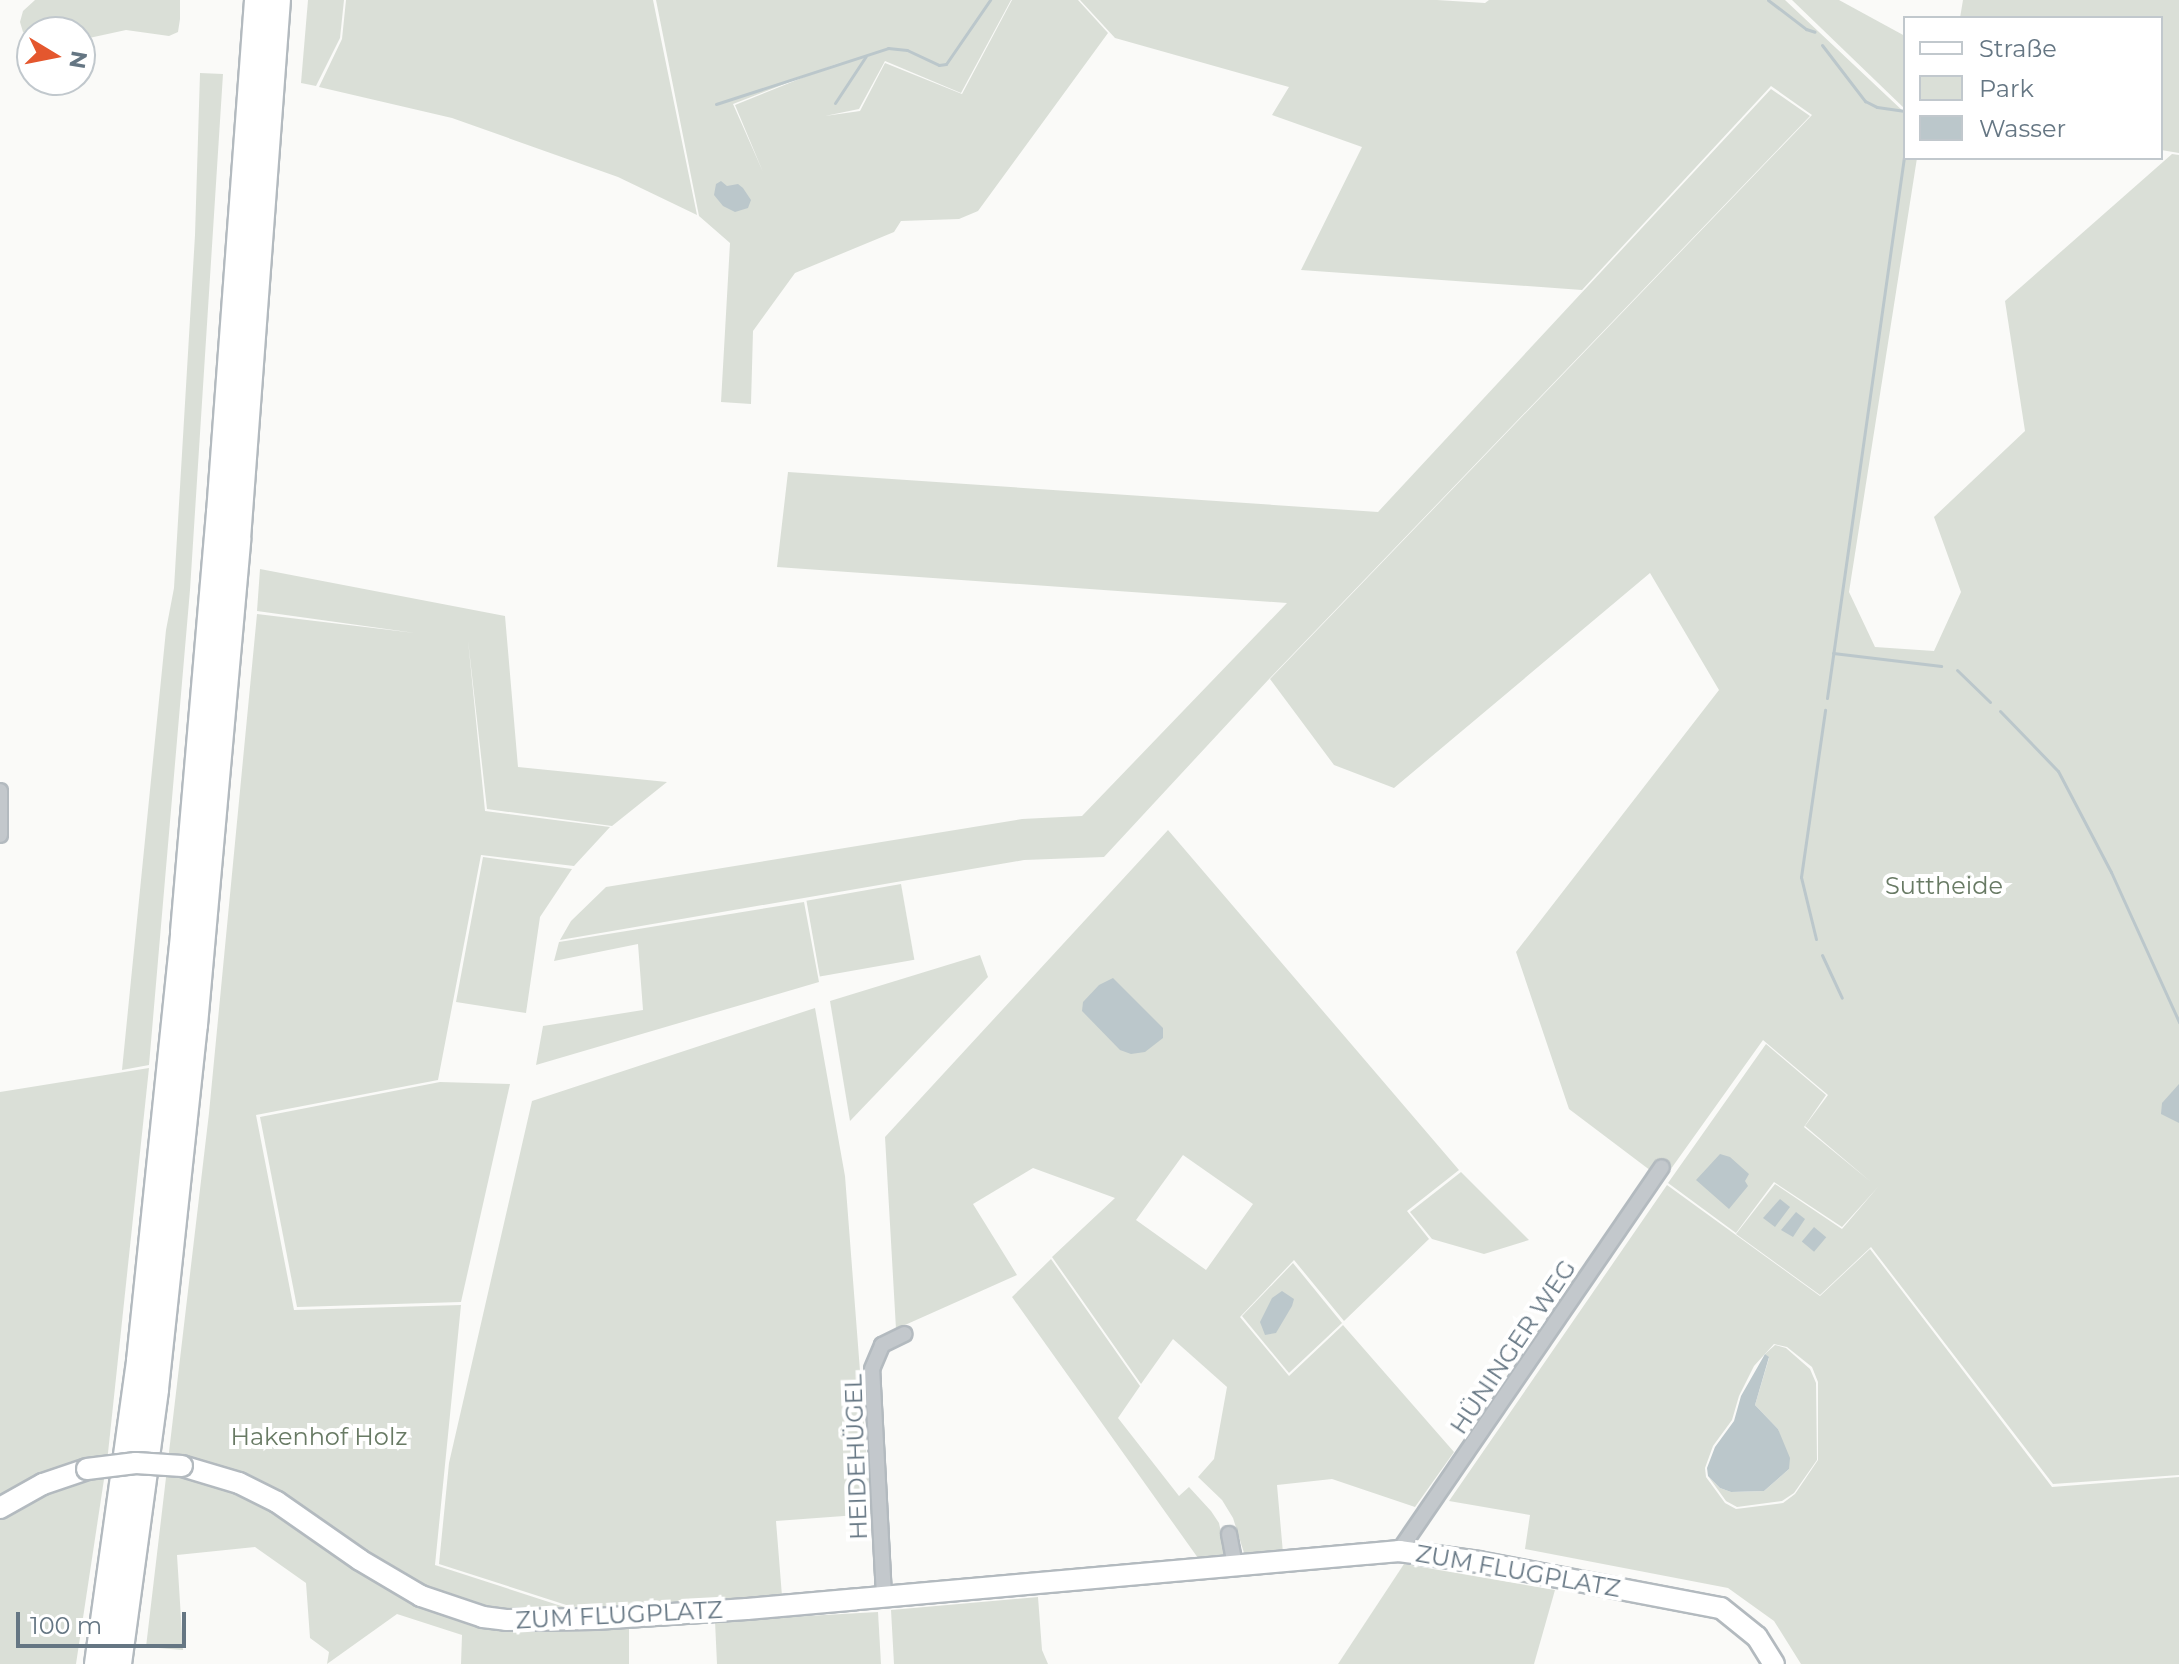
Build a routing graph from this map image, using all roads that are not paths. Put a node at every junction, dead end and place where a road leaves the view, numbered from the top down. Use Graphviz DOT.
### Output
graph roads {
  1 [pos="257,0"];
  2 [pos="278,0"];
  3 [pos="0,791"];
  4 [pos="0,835"];
  5 [pos="1662,1167"];
  6 [pos="905,1334"];
  7 [pos="0,1508"];
  8 [pos="1229,1534"];
  9 [pos="1399,1551"];
  10 [pos="1235,1564"];
  11 [pos="884,1596"];
  12 [pos="97,1664"];
  13 [pos="119,1664"];
  14 [pos="1774,1664"];
  1 -- 12 [label="highway"];
  2 -- 13 [label="highway"];
  3 -- 4 [label="street"];
  5 -- 9 [label="street, HÜNINGER WEG"];
  6 -- 11 [label="street, HEIDEHÜGEL"];
  7 -- 11 [label="street, ZUM FLUGPLATZ, bridge"];
  8 -- 10 [label="street"];
  9 -- 10 [label="street, ZUM FLUGPLATZ"];
  9 -- 14 [label="street, ZUM FLUGPLATZ"];
  10 -- 11 [label="street, ZUM FLUGPLATZ"];
}
